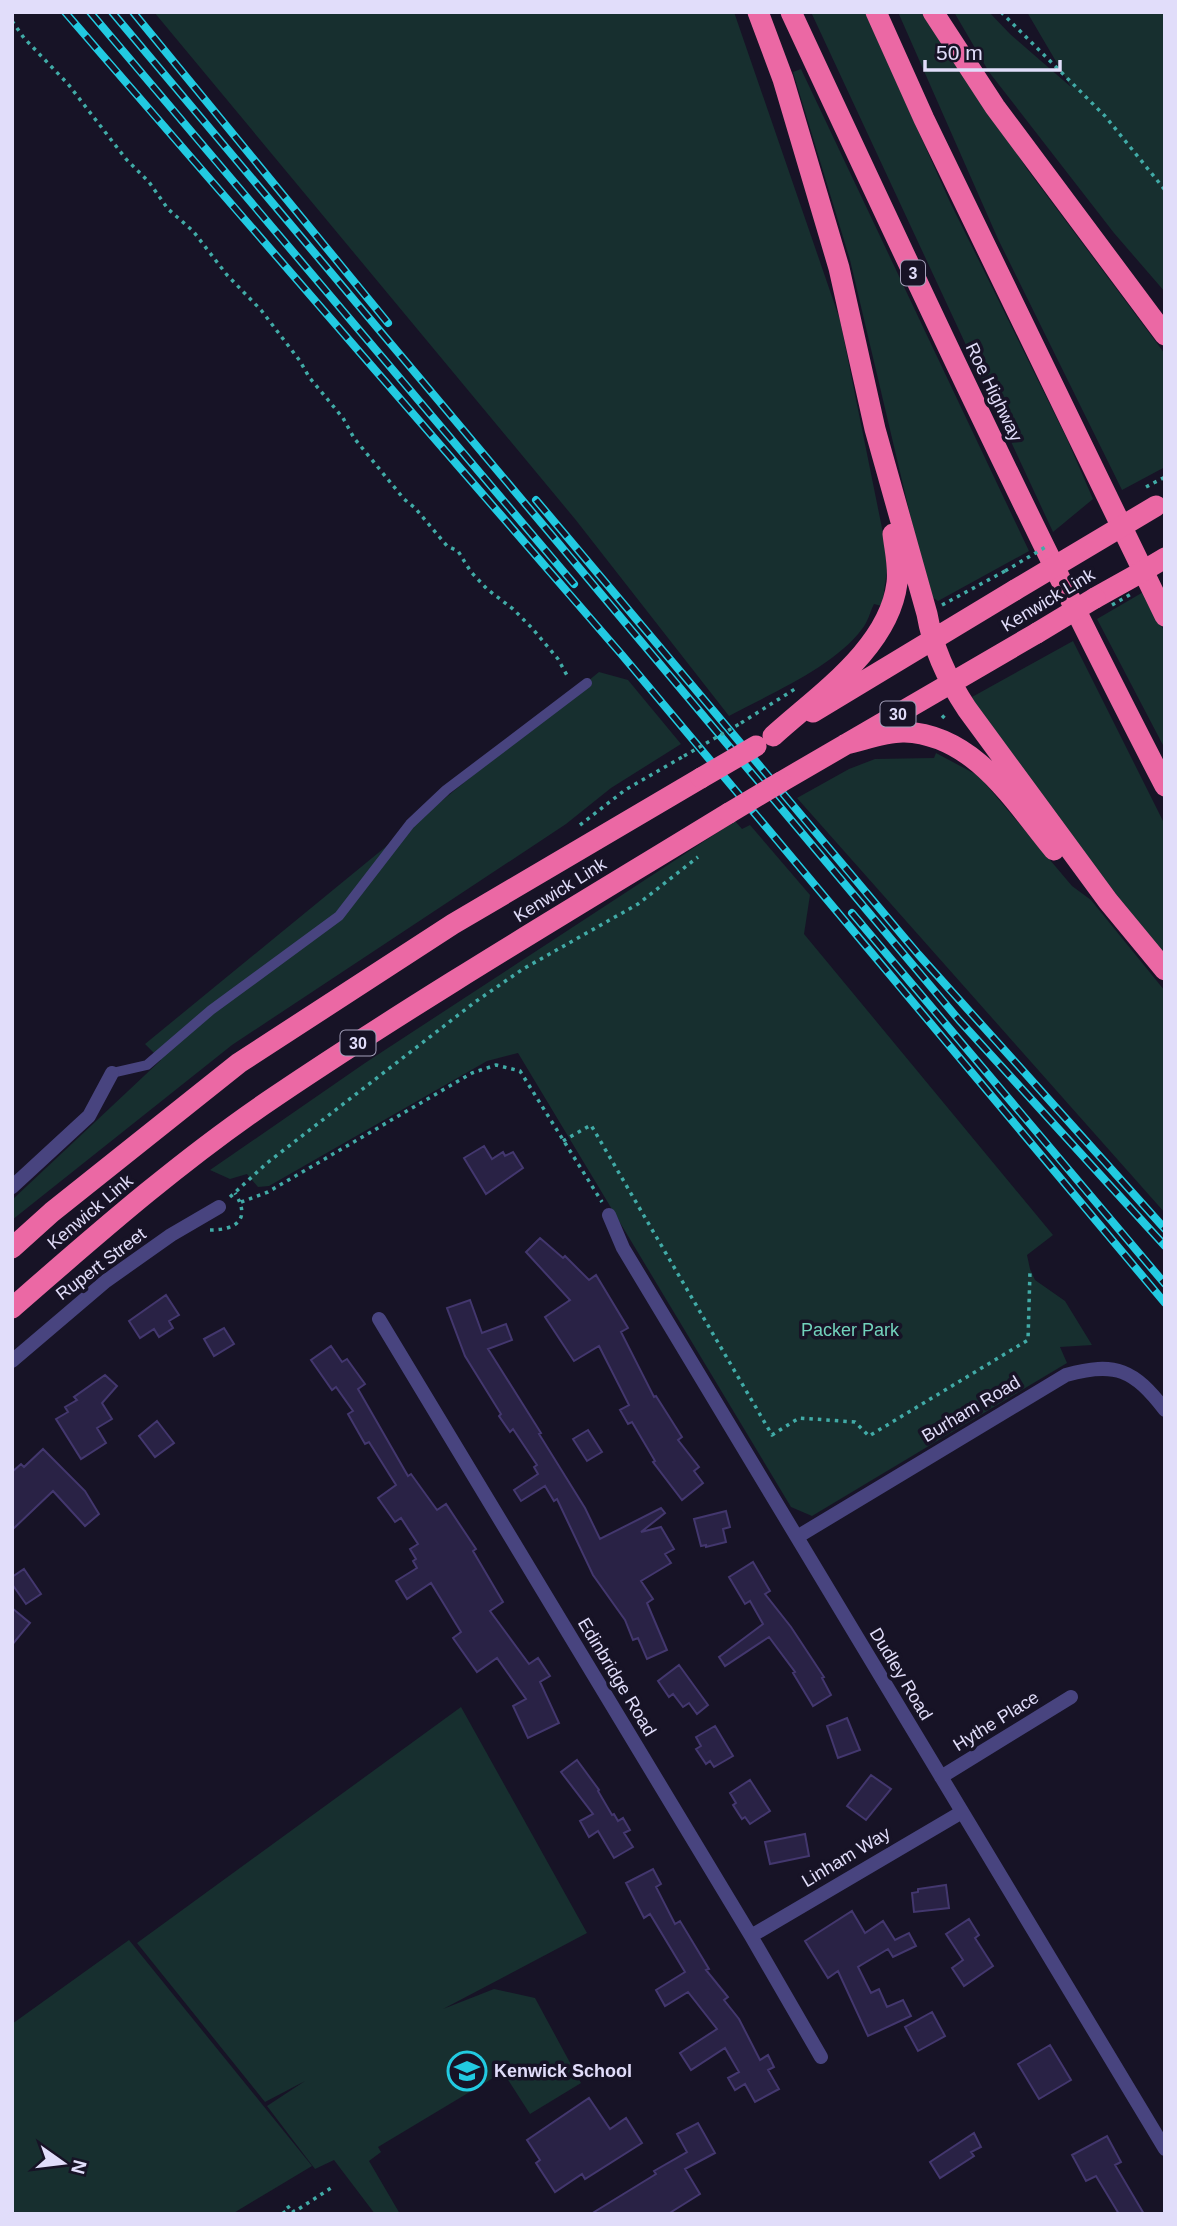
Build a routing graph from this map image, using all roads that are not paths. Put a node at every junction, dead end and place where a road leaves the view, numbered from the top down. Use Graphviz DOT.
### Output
graph roads {
  1 [pos="758,12"];
  2 [pos="791,12"];
  3 [pos="876,12"];
  4 [pos="933,12"];
  5 [pos="1165,335"];
  6 [pos="875,429"];
  7 [pos="1156,498"];
  8 [pos="1165,558"];
  9 [pos="1165,616"];
  10 [pos="932,640"];
  11 [pos="587,683"];
  12 [pos="950,683"];
  13 [pos="764,741"];
  14 [pos="846,744"];
  15 [pos="1165,786"];
  16 [pos="1108,901"];
  17 [pos="1165,970"];
  18 [pos="112,1073"];
  19 [pos="12,1187"];
  20 [pos="219,1207"];
  21 [pos="609,1215"];
  22 [pos="12,1248"];
  23 [pos="12,1308"];
  24 [pos="379,1319"];
  25 [pos="12,1361"];
  26 [pos="1165,1410"];
  27 [pos="797,1537"];
  28 [pos="1070,1697"];
  29 [pos="941,1777"];
  30 [pos="962,1812"];
  31 [pos="751,1936"];
  32 [pos="821,2057"];
  33 [pos="1165,2150"];
  1 -- 6 [label="highway"];
  2 -- 15 [label="highway, Roe Highway / 3"];
  3 -- 9 [label="highway"];
  4 -- 5 [label="highway"];
  6 -- 10 [label="highway"];
  6 -- 13 [label="highway"];
  7 -- 10 [label="highway, Kenwick Link / 30, bridge"];
  8 -- 12 [label="highway, Kenwick Link / 30, bridge"];
  10 -- 12 [label="highway"];
  10 -- 13 [label="highway, Kenwick Link / 30"];
  11 -- 18 [label="lane"];
  12 -- 14 [label="highway, Kenwick Link / 30"];
  12 -- 16 [label="highway"];
  13 -- 22 [label="highway, Kenwick Link / 30, bridge"];
  14 -- 16 [label="highway"];
  14 -- 23 [label="highway, Kenwick Link / 30, bridge"];
  16 -- 17 [label="highway"];
  18 -- 19 [label="street"];
  20 -- 25 [label="street, Rupert Street"];
  21 -- 27 [label="street, Dudley Road"];
  24 -- 31 [label="street, Edinbridge Road"];
  26 -- 27 [label="street, Burham Road"];
  27 -- 29 [label="street, Dudley Road"];
  28 -- 29 [label="street, Hythe Place"];
  29 -- 30 [label="street, Dudley Road"];
  30 -- 31 [label="street, Linham Way"];
  30 -- 33 [label="street, Dudley Road"];
  31 -- 32 [label="street, Edinbridge Road"];
}
